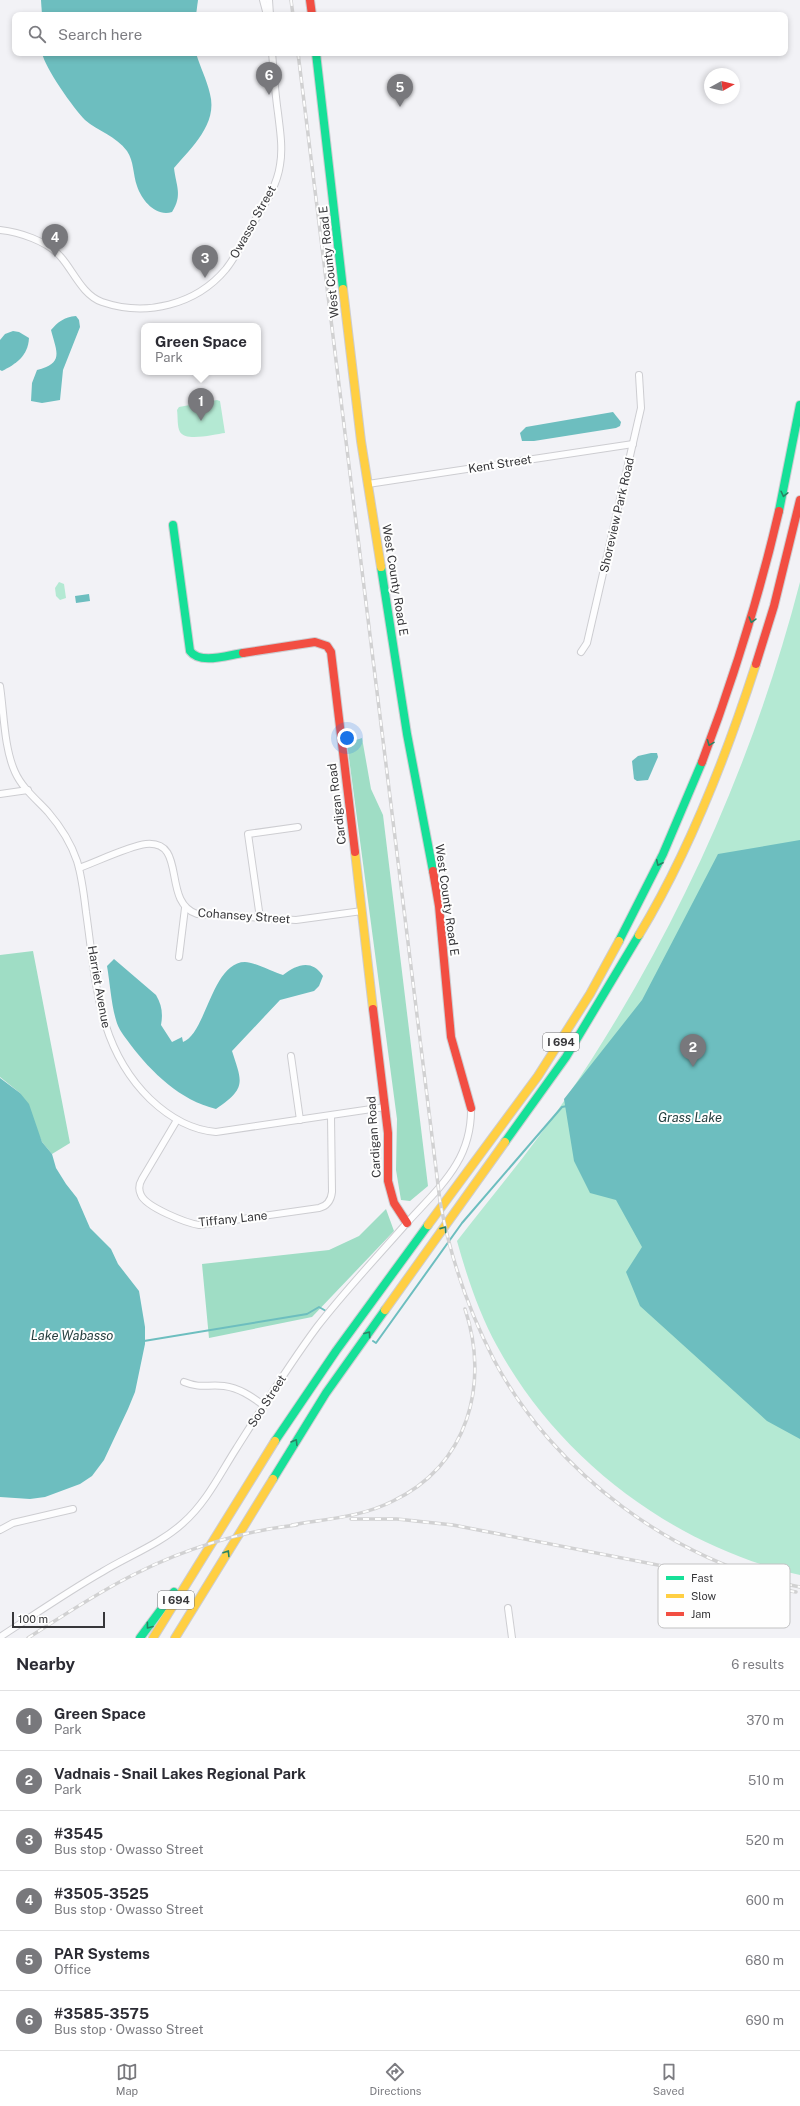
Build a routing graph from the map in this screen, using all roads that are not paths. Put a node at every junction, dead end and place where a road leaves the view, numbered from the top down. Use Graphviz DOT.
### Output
graph roads {
  1 [pos="264,0"];
  2 [pos="269,0"];
  3 [pos="310,0"];
  4 [pos="268,12"];
  5 [pos="269,12"];
  6 [pos="312,12"];
  7 [pos="272,56"];
  8 [pos="316,56"];
  9 [pos="0,230"];
  10 [pos="639,375"];
  11 [pos="800,405"];
  12 [pos="633,444"];
  13 [pos="368,484"];
  14 [pos="800,500"];
  15 [pos="173,525"];
  16 [pos="581,652"];
  17 [pos="0,686"];
  18 [pos="1,706"];
  19 [pos="28,790"];
  20 [pos="0,794"];
  21 [pos="298,827"];
  22 [pos="79,868"];
  23 [pos="185,908"];
  24 [pos="362,911"];
  25 [pos="260,918"];
  26 [pos="179,957"];
  27 [pos="291,1056"];
  28 [pos="385,1107"];
  29 [pos="471,1108"];
  30 [pos="331,1116"];
  31 [pos="177,1120"];
  32 [pos="300,1120"];
  33 [pos="407,1223"];
  34 [pos="184,1382"];
  35 [pos="264,1405"];
  36 [pos="73,1509"];
  37 [pos="0,1530"];
  38 [pos="199,1563"];
  39 [pos="508,1608"];
  40 [pos="0,1637"];
  41 [pos="140,1638"];
  42 [pos="153,1638"];
  43 [pos="175,1638"];
  44 [pos="512,1638"];
  1 -- 4 [label="street"];
  2 -- 5 [label="street"];
  3 -- 6 [label="main road"];
  7 -- 9 [label="street, Owasso Street"];
  8 -- 13 [label="main road, West County Road E"];
  10 -- 12 [label="street, Shoreview Park Road"];
  11 -- 38 [label="main road, I 694, one-way"];
  12 -- 13 [label="street, Kent Street"];
  12 -- 16 [label="street, Shoreview Park Road"];
  13 -- 29 [label="main road, West County Road E"];
  43 -- 14 [label="main road, I 694, one-way"];
  15 -- 24 [label="main road, Cardigan Road"];
  17 -- 18 [label="street, Harriet Avenue"];
  18 -- 19 [label="street, Harriet Avenue"];
  19 -- 20 [label="street"];
  19 -- 22 [label="street, Harriet Avenue"];
  21 -- 25 [label="street"];
  22 -- 23 [label="street, Cohansey Street"];
  22 -- 31 [label="street, Harriet Avenue"];
  23 -- 25 [label="street, Cohansey Street"];
  23 -- 26 [label="street"];
  24 -- 25 [label="street, Cohansey Street"];
  24 -- 28 [label="main road, Cardigan Road"];
  27 -- 32 [label="street"];
  28 -- 30 [label="street, Harriet Avenue"];
  28 -- 33 [label="main road, Cardigan Road"];
  29 -- 33 [label="street, Soo Street"];
  30 -- 31 [label="street, Tiffany Lane"];
  30 -- 32 [label="street, Harriet Avenue"];
  31 -- 32 [label="street, Harriet Avenue"];
  33 -- 35 [label="street, Soo Street"];
  34 -- 35 [label="street"];
  35 -- 40 [label="street, Soo Street"];
  36 -- 37 [label="street"];
  38 -- 41 [label="main road, one-way"];
  38 -- 42 [label="main road, I 694"];
  39 -- 44 [label="street"];
}
